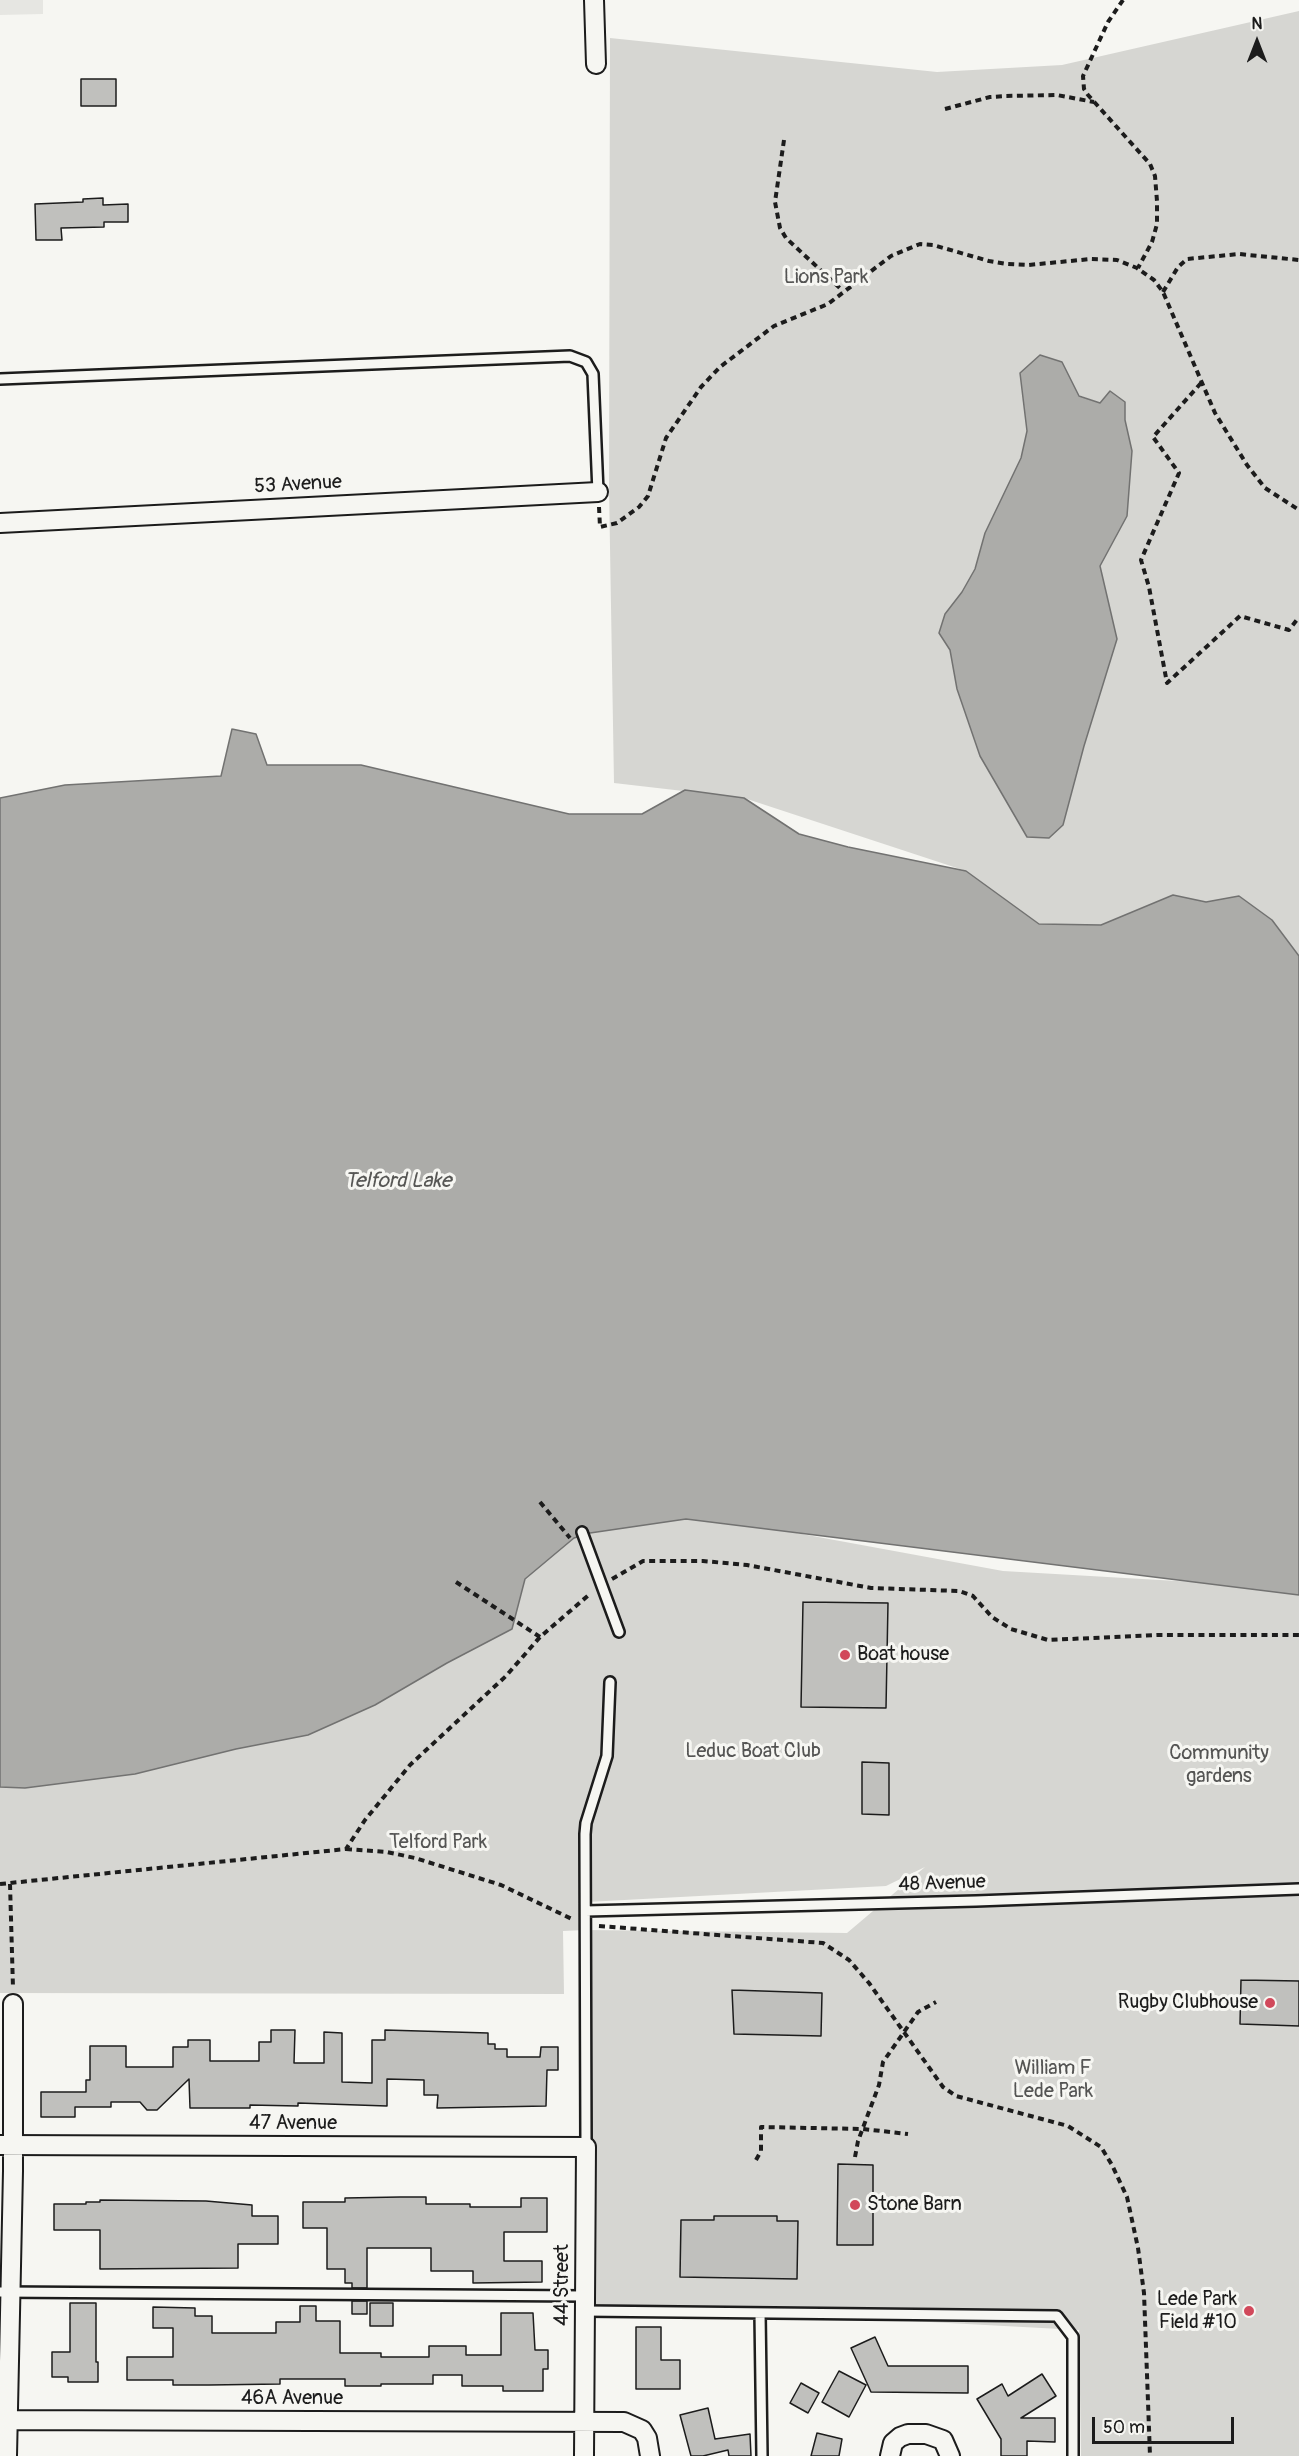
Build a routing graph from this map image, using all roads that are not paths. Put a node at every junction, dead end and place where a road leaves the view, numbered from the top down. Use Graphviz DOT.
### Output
graph roads {
  1 [pos="594,0"];
  2 [pos="596,64"];
  3 [pos="0,379"];
  4 [pos="598,492"];
  5 [pos="0,523"];
  6 [pos="582,1532"];
  7 [pos="619,1632"];
  8 [pos="610,1682"];
  9 [pos="1299,1889"];
  10 [pos="586,1911"];
  11 [pos="13,2004"];
  12 [pos="6,2145"];
  13 [pos="586,2147"];
  14 [pos="6,2292"];
  15 [pos="585,2304"];
  16 [pos="760,2313"];
  17 [pos="4,2420"];
  18 [pos="584,2423"];
  19 [pos="7,2456"];
  20 [pos="584,2456"];
  21 [pos="650,2456"];
  22 [pos="762,2456"];
  23 [pos="890,2456"];
  24 [pos="950,2456"];
  25 [pos="1073,2456"];
  1 -- 2 [label="street"];
  3 -- 4 [label="lane"];
  4 -- 5 [label="street, 53 Avenue"];
  6 -- 7 [label="lane"];
  8 -- 10 [label="lane"];
  9 -- 10 [label="lane, 48 Avenue"];
  10 -- 13 [label="lane"];
  11 -- 12 [label="street"];
  12 -- 13 [label="street, 47 Avenue"];
  12 -- 14 [label="street"];
  13 -- 15 [label="street, 44 Street"];
  14 -- 15 [label="lane"];
  14 -- 17 [label="street"];
  15 -- 16 [label="lane"];
  15 -- 18 [label="street, 44 Street"];
  16 -- 22 [label="lane"];
  16 -- 25 [label="lane"];
  17 -- 18 [label="street, 46A Avenue"];
  17 -- 19 [label="street"];
  18 -- 20 [label="street, 44 Street"];
  18 -- 21 [label="street"];
  23 -- 24 [label="street"];
}
